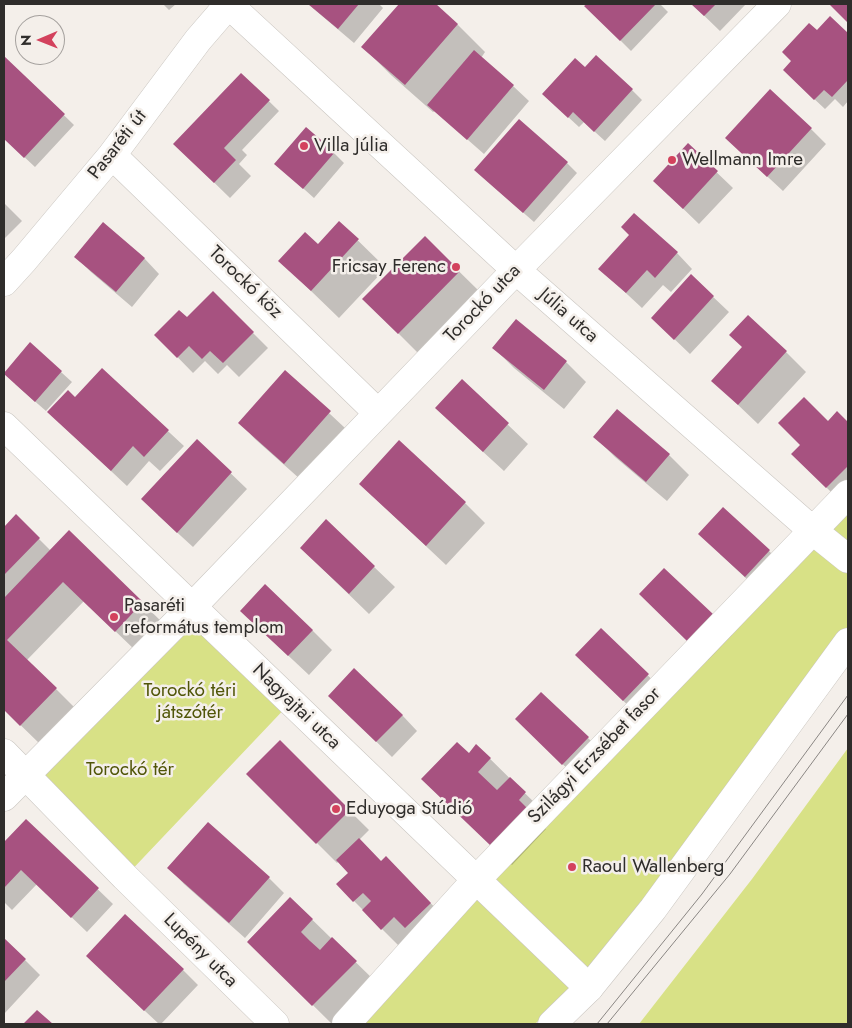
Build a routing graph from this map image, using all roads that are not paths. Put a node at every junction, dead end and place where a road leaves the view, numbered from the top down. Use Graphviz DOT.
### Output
graph roads {
  1 [pos="228,4"];
  2 [pos="777,4"];
  3 [pos="112,154"];
  4 [pos="516,270"];
  5 [pos="4,282"];
  6 [pos="378,412"];
  7 [pos="4,426"];
  8 [pos="848,494"];
  9 [pos="812,530"];
  10 [pos="848,559"];
  11 [pos="192,607"];
  12 [pos="848,642"];
  13 [pos="4,753"];
  14 [pos="26,775"];
  15 [pos="4,797"];
  16 [pos="476,880"];
  17 [pos="589,988"];
  18 [pos="275,1024"];
  19 [pos="346,1024"];
  20 [pos="552,1024"];
  1 -- 3 [label="street, Pasaréti út"];
  1 -- 4 [label="street, Júlia utca"];
  2 -- 4 [label="street, Torockó utca"];
  3 -- 5 [label="street, Pasaréti út"];
  3 -- 6 [label="street, Torockó köz"];
  4 -- 6 [label="street, Torockó utca"];
  4 -- 9 [label="street, Júlia utca"];
  6 -- 11 [label="street, Torockó utca"];
  7 -- 11 [label="street, Nagyajtai utca"];
  8 -- 9 [label="street, Szilágyi Erzsébet fasor"];
  9 -- 10 [label="street, Júlia utca"];
  9 -- 16 [label="street, Szilágyi Erzsébet fasor"];
  11 -- 14 [label="street"];
  11 -- 16 [label="street, Nagyajtai utca"];
  12 -- 17 [label="street"];
  13 -- 14 [label="street"];
  14 -- 15 [label="street"];
  14 -- 18 [label="street, Lupény utca"];
  16 -- 17 [label="street, Nagyajtai utca"];
  16 -- 19 [label="street, Szilágyi Erzsébet fasor"];
  17 -- 20 [label="street"];
}
